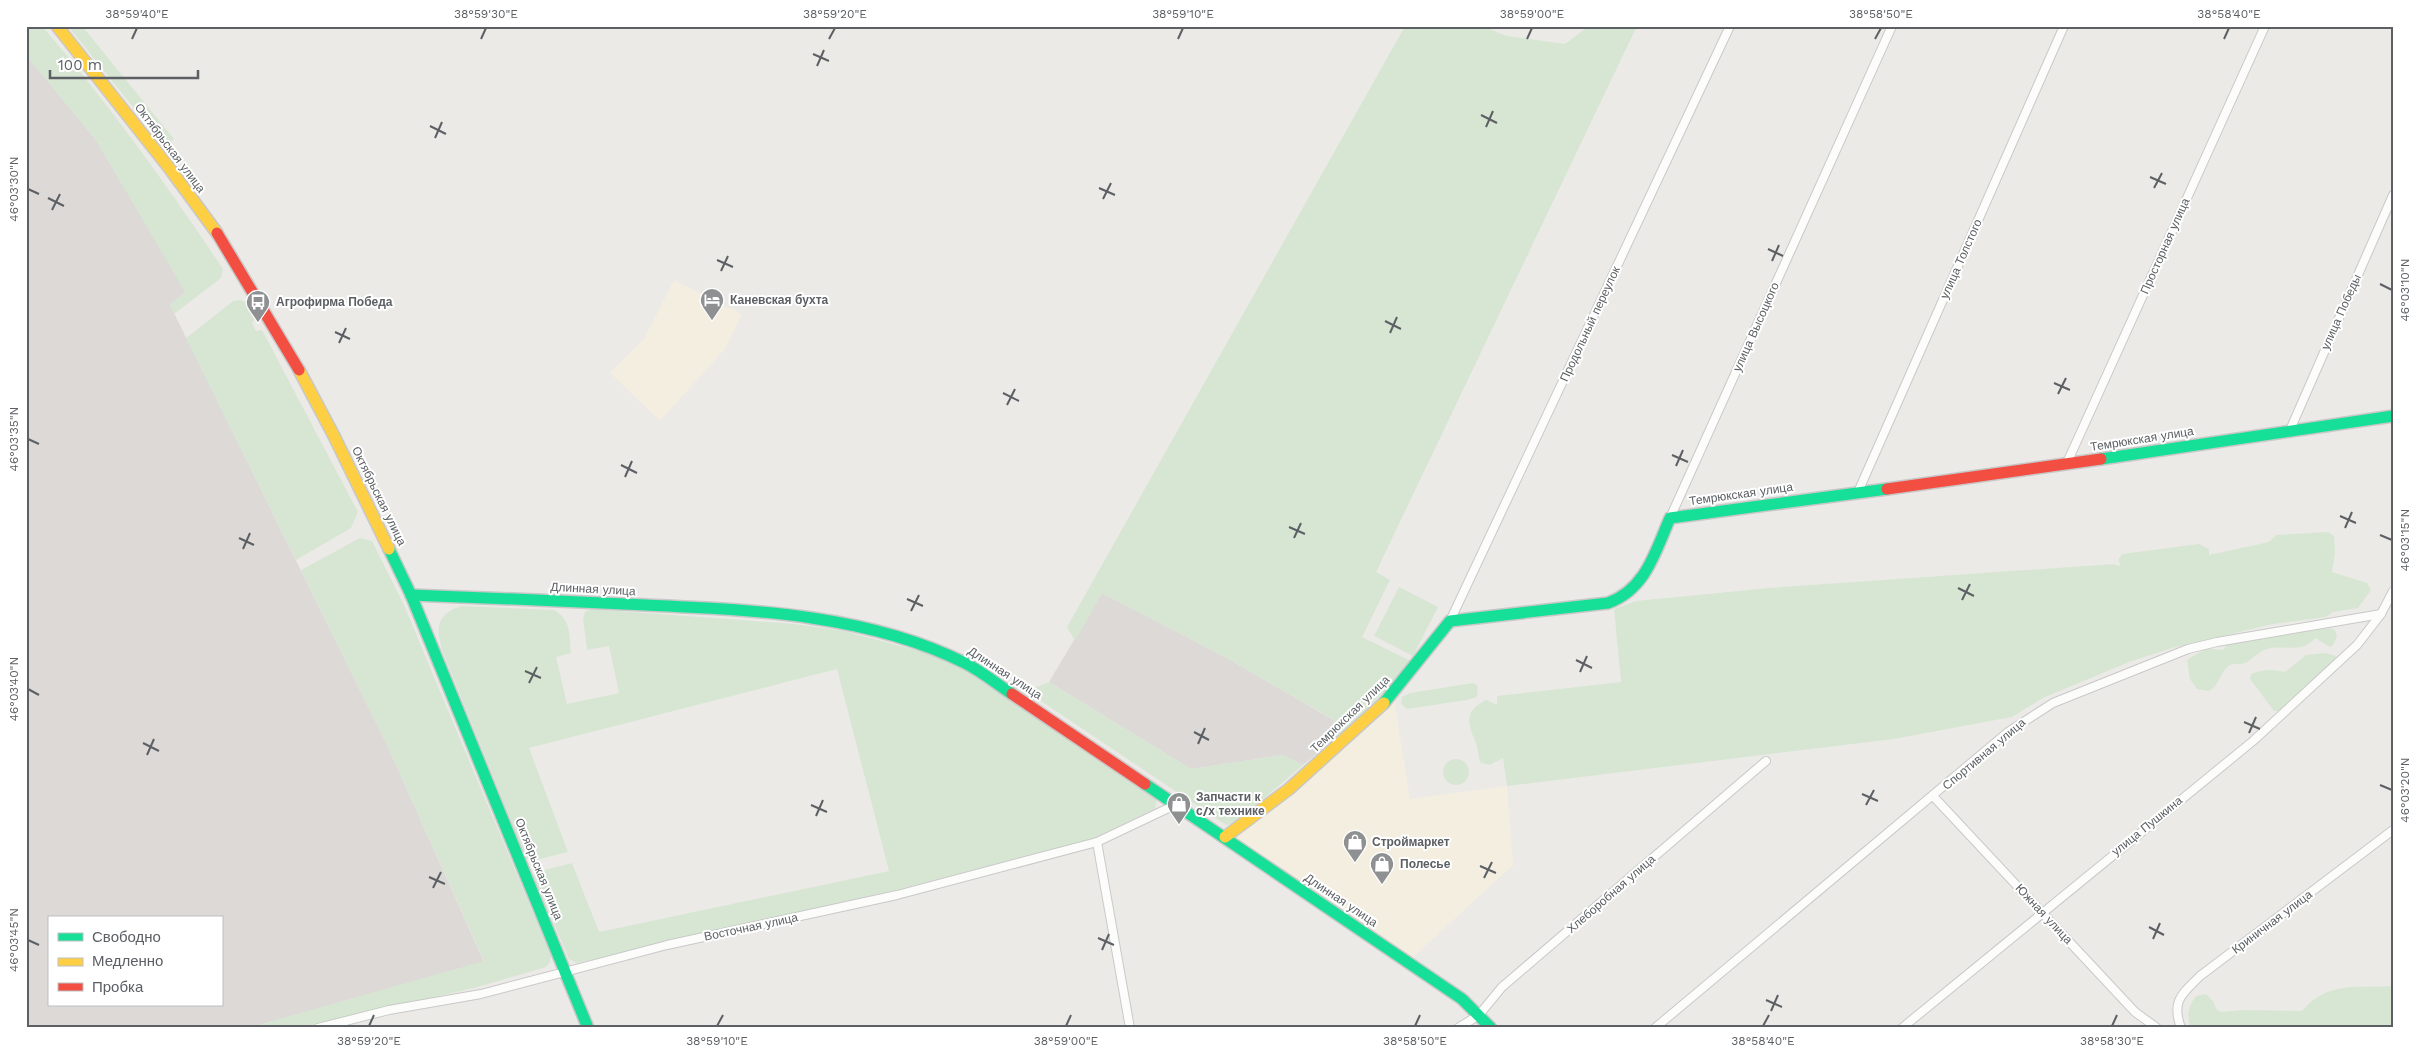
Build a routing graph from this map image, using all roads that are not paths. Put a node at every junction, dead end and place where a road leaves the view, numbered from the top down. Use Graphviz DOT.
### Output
graph roads {
  1 [pos="57,26"];
  2 [pos="1730,26"];
  3 [pos="1892,26"];
  4 [pos="2064,26"];
  5 [pos="2265,26"];
  6 [pos="2393,195"];
  7 [pos="2393,416"];
  8 [pos="2290,430"];
  9 [pos="2066,465"];
  10 [pos="1858,492"];
  11 [pos="1670,518"];
  12 [pos="2393,591"];
  13 [pos="411,594"];
  14 [pos="2381,614"];
  15 [pos="1450,621"];
  16 [pos="1766,760"];
  17 [pos="1933,796"];
  18 [pos="1177,804"];
  19 [pos="2393,830"];
  20 [pos="1225,837"];
  21 [pos="1097,842"];
  22 [pos="2042,912"];
  23 [pos="566,972"];
  24 [pos="1480,1015"];
  25 [pos="318,1028"];
  26 [pos="588,1028"];
  27 [pos="1130,1028"];
  28 [pos="1458,1028"];
  29 [pos="1491,1028"];
  30 [pos="1655,1028"];
  31 [pos="1902,1028"];
  32 [pos="2157,1028"];
  33 [pos="2181,1028"];
  1 -- 13 [label="street, Октябрьская улица"];
  2 -- 15 [label="street, Продольный переулок"];
  3 -- 11 [label="street, улица Высоцкого"];
  4 -- 10 [label="street, улица Толстого"];
  5 -- 9 [label="street, Просторная улица"];
  6 -- 8 [label="street, улица Победы"];
  7 -- 8 [label="street, Темрюкская улица"];
  8 -- 9 [label="street, Темрюкская улица"];
  9 -- 10 [label="street, Темрюкская улица"];
  10 -- 11 [label="street, Темрюкская улица"];
  11 -- 15 [label="street"];
  12 -- 14 [label="street, улица Пушкина"];
  13 -- 18 [label="street, Длинная улица"];
  13 -- 23 [label="street, Октябрьская улица"];
  14 -- 17 [label="street, Спортивная улица"];
  14 -- 22 [label="street, улица Пушкина"];
  15 -- 20 [label="street, Темрюкская улица"];
  16 -- 24 [label="street, Хлеборобная улица"];
  17 -- 22 [label="street, Южная улица"];
  17 -- 30 [label="street, Спортивная улица"];
  18 -- 20 [label="street, Длинная улица"];
  18 -- 21 [label="street, Восточная улица"];
  19 -- 33 [label="street, Криничная улица"];
  20 -- 24 [label="street, Длинная улица"];
  21 -- 23 [label="street, Восточная улица"];
  21 -- 27 [label="street"];
  22 -- 31 [label="street, улица Пушкина"];
  22 -- 32 [label="street, Южная улица"];
  23 -- 25 [label="street, Восточная улица"];
  23 -- 26 [label="street, Октябрьская улица"];
  24 -- 28 [label="street, Хлеборобная улица"];
  24 -- 29 [label="street, Длинная улица"];
}
